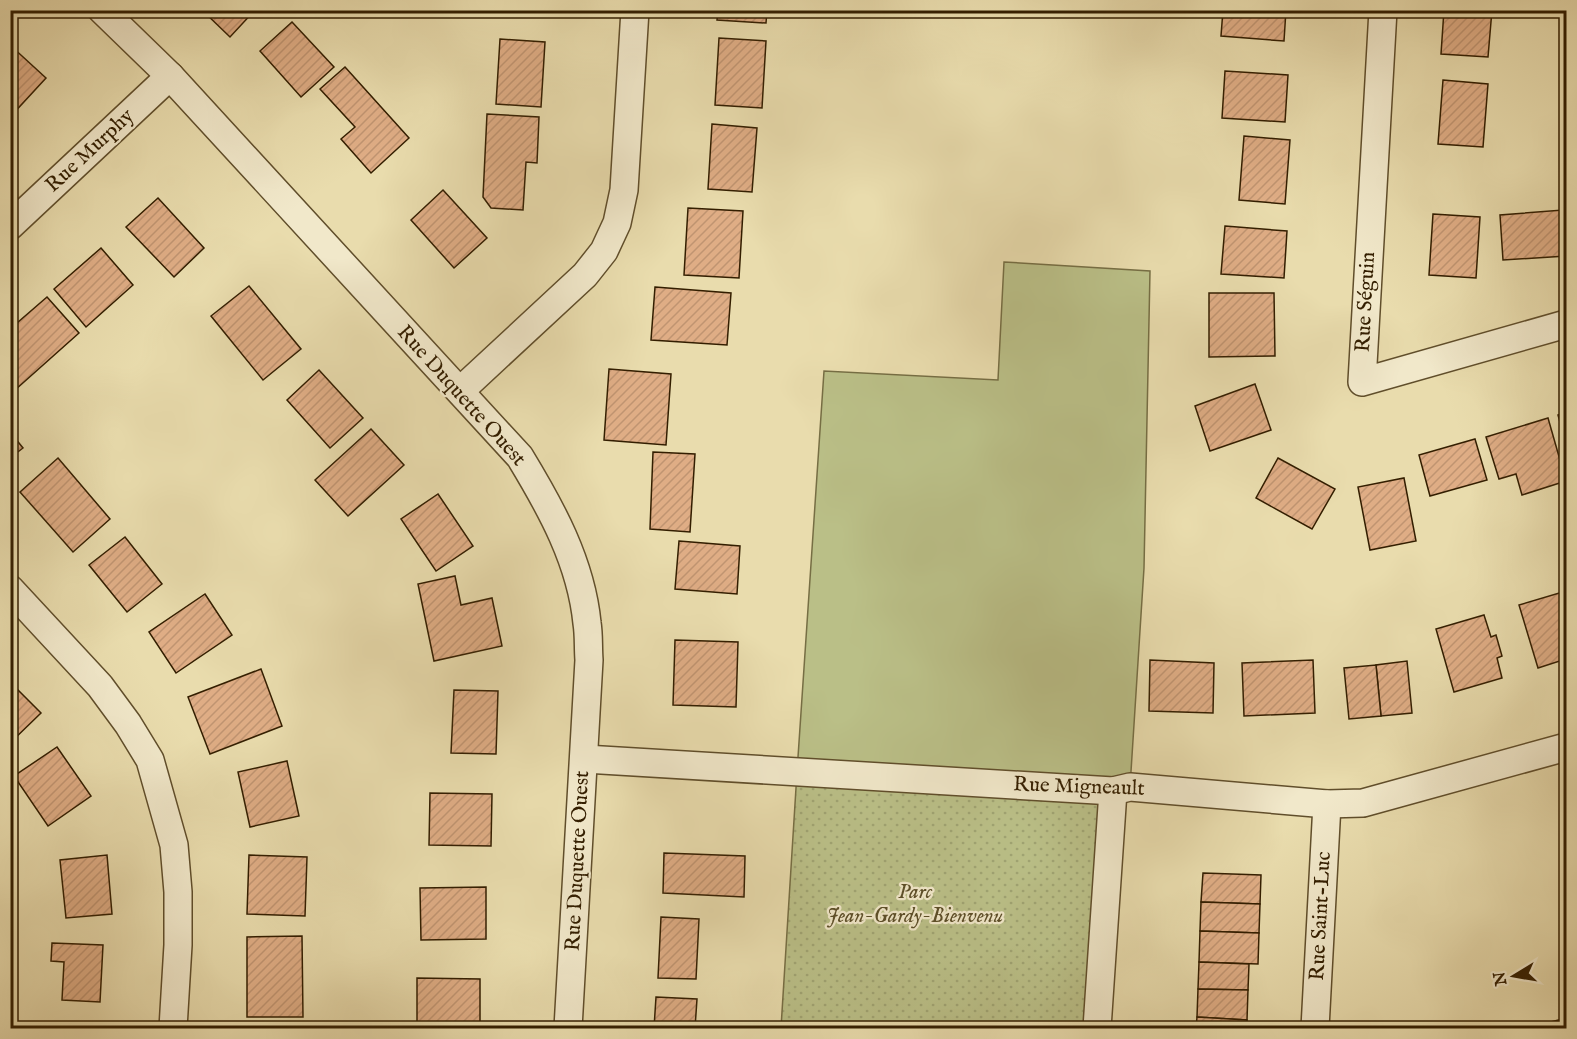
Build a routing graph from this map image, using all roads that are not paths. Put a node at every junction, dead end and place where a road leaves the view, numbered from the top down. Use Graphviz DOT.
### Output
graph roads {
  1 [pos="102,10"];
  2 [pos="635,10"];
  3 [pos="1383,10"];
  4 [pos="170,76"];
  5 [pos="10,226"];
  6 [pos="1566,324"];
  7 [pos="459,391"];
  8 [pos="10,589"];
  9 [pos="1566,747"];
  10 [pos="585,759"];
  11 [pos="1113,792"];
  12 [pos="1327,804"];
  13 [pos="173,1029"];
  14 [pos="568,1029"];
  15 [pos="1098,1029"];
  16 [pos="1315,1029"];
  1 -- 4 [label="street, Rue Duquette Ouest"];
  2 -- 7 [label="street"];
  3 -- 6 [label="street, Rue Séguin"];
  4 -- 5 [label="street, Rue Murphy"];
  4 -- 7 [label="street, Rue Duquette Ouest"];
  7 -- 10 [label="street, Rue Duquette Ouest"];
  8 -- 13 [label="street"];
  9 -- 12 [label="street, Rue Migneault"];
  10 -- 11 [label="street, Rue Migneault"];
  10 -- 14 [label="street, Rue Duquette Ouest"];
  11 -- 12 [label="street, Rue Migneault"];
  11 -- 15 [label="street"];
  12 -- 16 [label="street, Rue Saint-Luc"];
}
